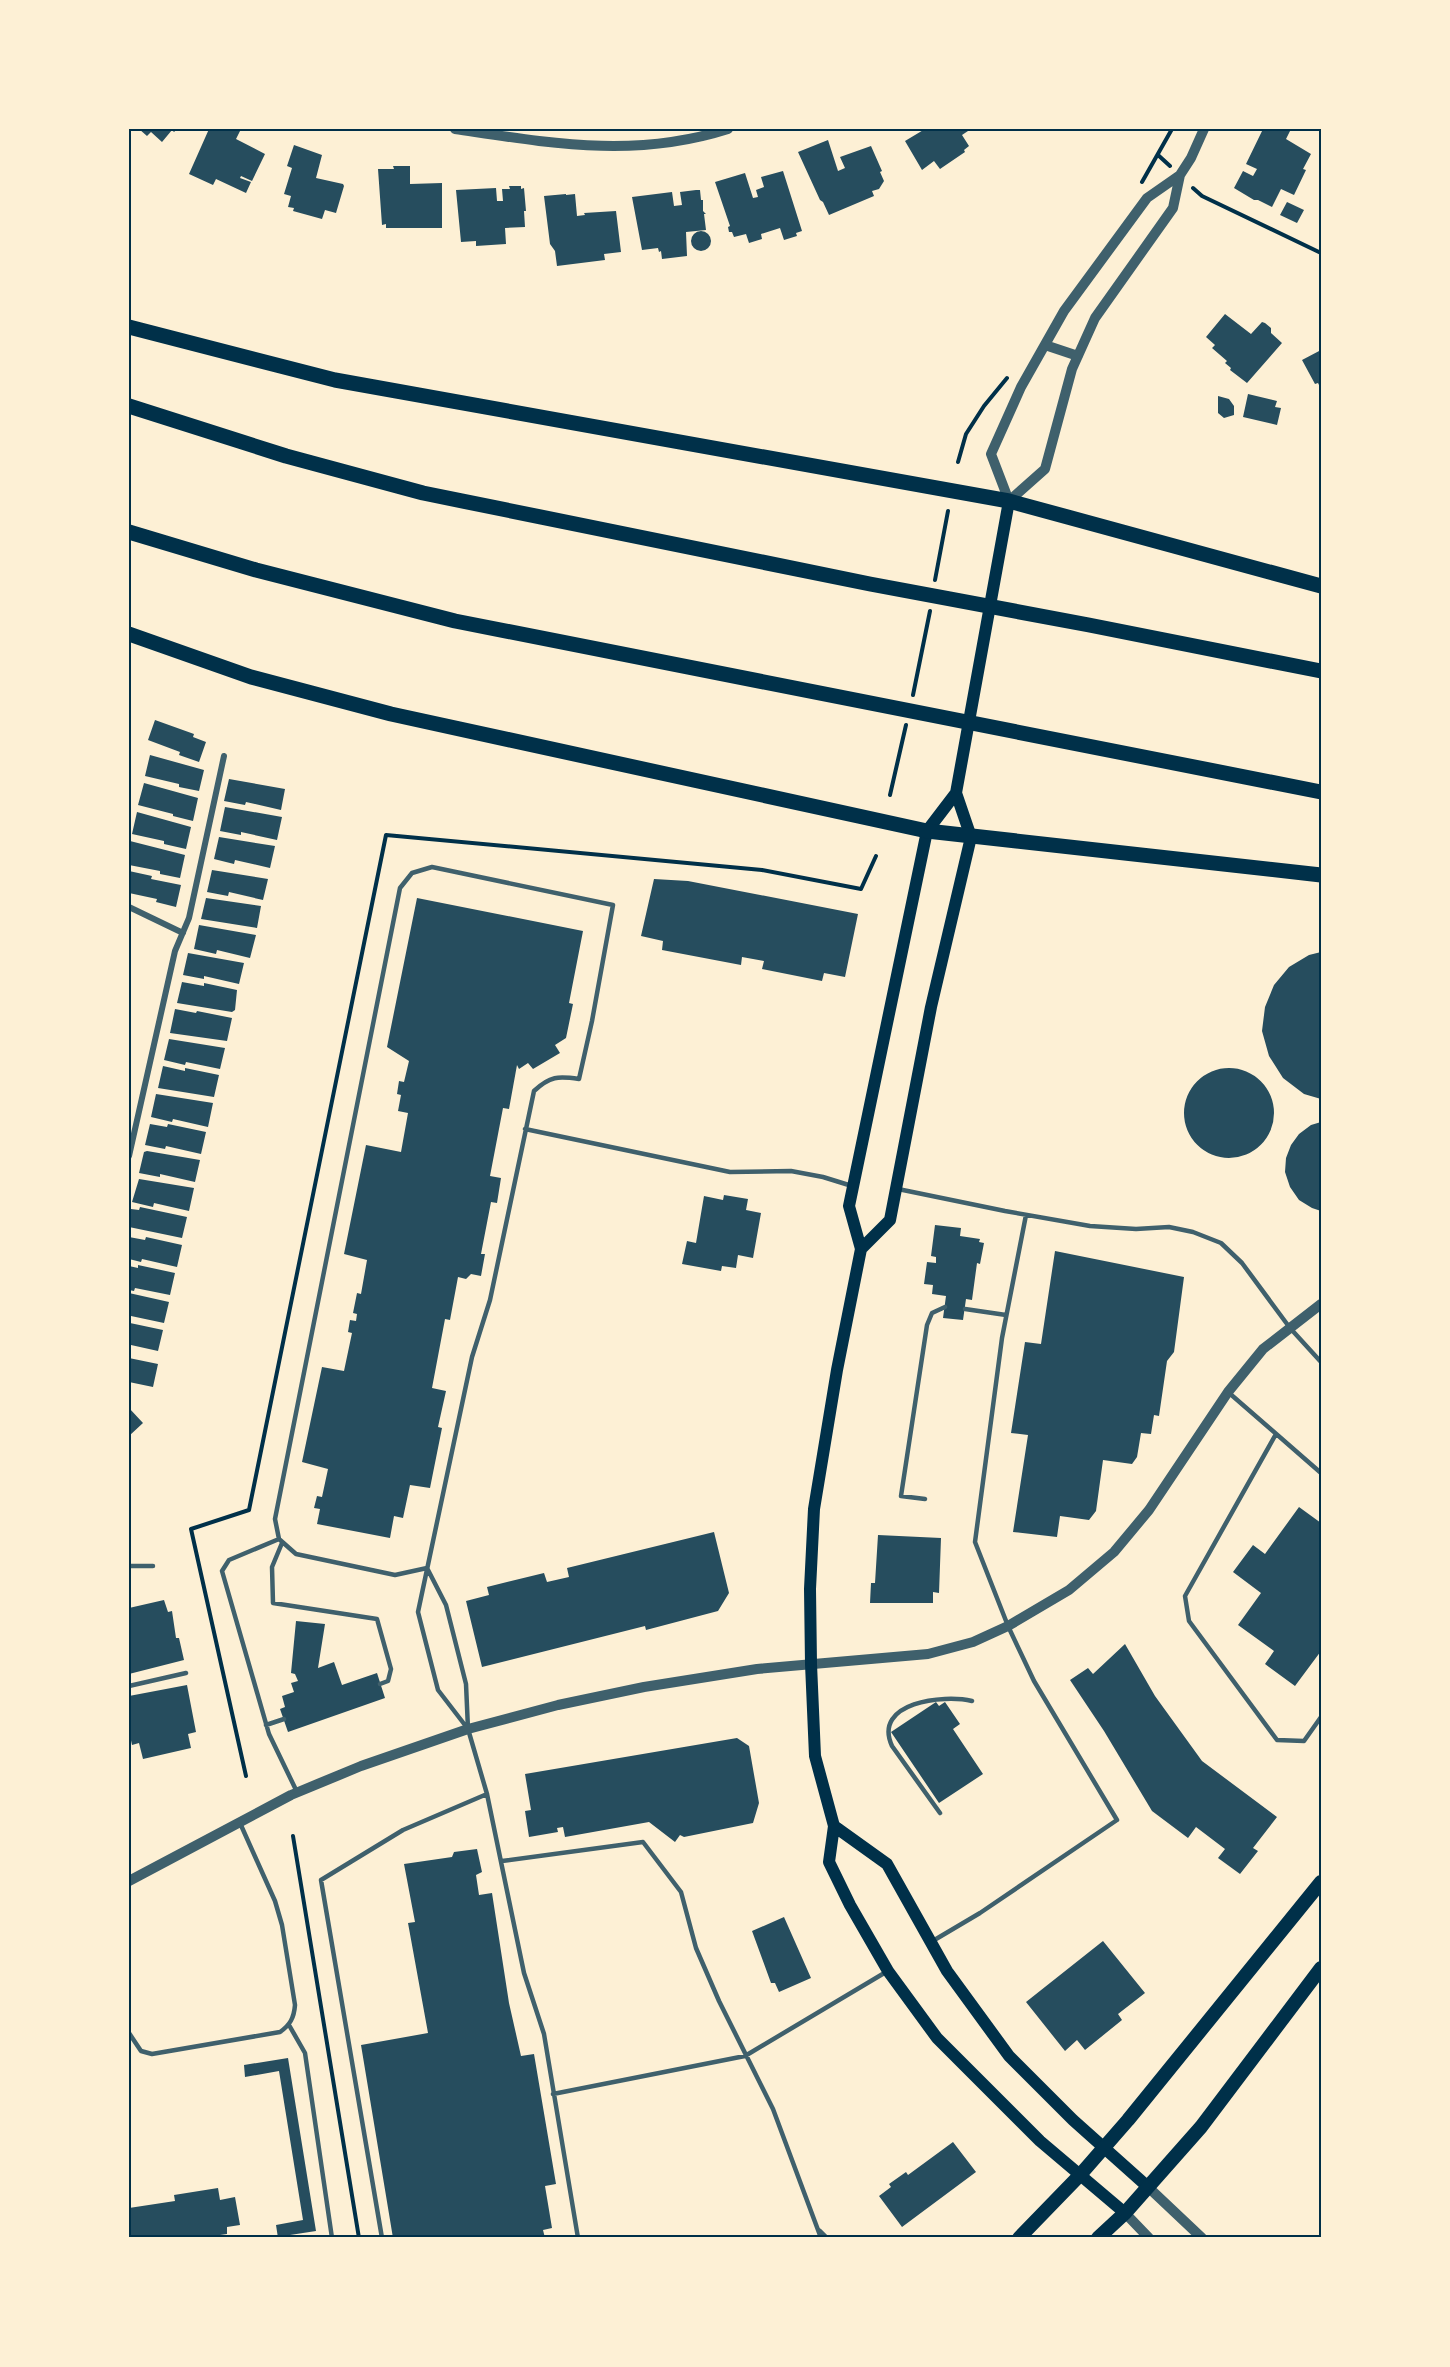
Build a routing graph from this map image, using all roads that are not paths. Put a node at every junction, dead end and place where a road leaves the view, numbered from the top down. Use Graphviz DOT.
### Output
graph roads {
  1 [pos="455,129"];
  2 [pos="728,129"];
  3 [pos="1204,129"];
  4 [pos="1180,175"];
  5 [pos="129,327"];
  6 [pos="1045,345"];
  7 [pos="1078,356"];
  8 [pos="129,406"];
  9 [pos="1009,501"];
  10 [pos="129,532"];
  11 [pos="1321,586"];
  12 [pos="129,634"];
  13 [pos="1321,671"];
  14 [pos="224,756"];
  15 [pos="1321,792"];
  16 [pos="956,793"];
  17 [pos="927,831"];
  18 [pos="971,837"];
  19 [pos="1321,875"];
  20 [pos="129,907"];
  21 [pos="183,933"];
  22 [pos="525,1129"];
  23 [pos="129,1156"];
  24 [pos="852,1186"];
  25 [pos="895,1188"];
  26 [pos="1026,1215"];
  27 [pos="861,1249"];
  28 [pos="1321,1304"];
  29 [pos="945,1307"];
  30 [pos="965,1309"];
  31 [pos="1006,1315"];
  32 [pos="1290,1328"];
  33 [pos="1321,1362"];
  34 [pos="1228,1392"];
  35 [pos="1276,1434"];
  36 [pos="1321,1473"];
  37 [pos="925,1499"];
  38 [pos="280,1541"];
  39 [pos="129,1566"];
  40 [pos="153,1566"];
  41 [pos="427,1568"];
  42 [pos="1008,1626"];
  43 [pos="811,1664"];
  44 [pos="186,1673"];
  45 [pos="380,1684"];
  46 [pos="129,1686"];
  47 [pos="972,1701"];
  48 [pos="1321,1717"];
  49 [pos="284,1719"];
  50 [pos="266,1725"];
  51 [pos="468,1729"];
  52 [pos="298,1793"];
  53 [pos="487,1794"];
  54 [pos="940,1813"];
  55 [pos="239,1822"];
  56 [pos="834,1826"];
  57 [pos="502,1861"];
  58 [pos="129,1881"];
  59 [pos="1321,1882"];
  60 [pos="929,1944"];
  61 [pos="1321,1968"];
  62 [pos="888,1971"];
  63 [pos="289,2025"];
  64 [pos="129,2033"];
  65 [pos="746,2056"];
  66 [pos="553,2094"];
  67 [pos="1104,2148"];
  68 [pos="1080,2175"];
  69 [pos="1148,2187"];
  70 [pos="1125,2213"];
  71 [pos="820,2231"];
  72 [pos="332,2238"];
  73 [pos="382,2238"];
  74 [pos="578,2238"];
  75 [pos="821,2238"];
  76 [pos="827,2238"];
  77 [pos="1019,2238"];
  78 [pos="1098,2238"];
  79 [pos="1149,2238"];
  80 [pos="1202,2238"];
  1 -- 2 [label="street"];
  3 -- 4 [label="street"];
  4 -- 6 [label="street"];
  4 -- 7 [label="street"];
  5 -- 9 [label="highway"];
  6 -- 7 [label="street"];
  6 -- 9 [label="street"];
  7 -- 9 [label="street"];
  8 -- 13 [label="highway"];
  9 -- 11 [label="highway"];
  9 -- 16 [label="main road"];
  10 -- 15 [label="highway"];
  12 -- 17 [label="highway"];
  14 -- 21 [label="street"];
  16 -- 17 [label="main road"];
  16 -- 18 [label="main road"];
  17 -- 18 [label="highway"];
  17 -- 24 [label="main road"];
  18 -- 19 [label="highway"];
  18 -- 25 [label="main road"];
  20 -- 21 [label="street"];
  21 -- 23 [label="street"];
  22 -- 24 [label="lane"];
  22 -- 38 [label="lane"];
  22 -- 41 [label="lane"];
  24 -- 27 [label="main road"];
  25 -- 26 [label="lane"];
  25 -- 27 [label="main road"];
  26 -- 31 [label="lane"];
  26 -- 32 [label="lane"];
  27 -- 43 [label="main road"];
  28 -- 32 [label="street"];
  29 -- 37 [label="lane"];
  30 -- 31 [label="lane"];
  31 -- 42 [label="lane"];
  32 -- 33 [label="lane"];
  32 -- 34 [label="street"];
  34 -- 35 [label="lane"];
  34 -- 42 [label="street"];
  35 -- 36 [label="lane"];
  35 -- 48 [label="lane"];
  38 -- 41 [label="lane"];
  38 -- 45 [label="lane"];
  38 -- 50 [label="lane"];
  39 -- 40 [label="lane"];
  41 -- 51 [label="lane"];
  41 -- 51 [label="lane"];
  42 -- 43 [label="street"];
  42 -- 60 [label="lane"];
  43 -- 51 [label="street"];
  43 -- 56 [label="main road"];
  44 -- 46 [label="lane"];
  47 -- 54 [label="lane"];
  49 -- 50 [label="lane"];
  50 -- 52 [label="lane"];
  51 -- 52 [label="street"];
  51 -- 53 [label="lane"];
  52 -- 55 [label="street"];
  53 -- 57 [label="lane"];
  53 -- 73 [label="lane"];
  55 -- 58 [label="street"];
  55 -- 63 [label="lane"];
  56 -- 60 [label="main road"];
  56 -- 62 [label="main road"];
  57 -- 65 [label="lane"];
  57 -- 66 [label="lane"];
  59 -- 67 [label="main road"];
  60 -- 67 [label="main road"];
  61 -- 69 [label="main road"];
  62 -- 65 [label="lane"];
  62 -- 68 [label="main road"];
  63 -- 64 [label="lane"];
  63 -- 72 [label="lane"];
  65 -- 66 [label="lane"];
  65 -- 71 [label="lane"];
  66 -- 74 [label="lane"];
  67 -- 68 [label="main road"];
  67 -- 69 [label="main road"];
  68 -- 70 [label="main road"];
  68 -- 77 [label="main road"];
  69 -- 70 [label="main road"];
  69 -- 80 [label="street"];
  70 -- 78 [label="main road"];
  70 -- 79 [label="street"];
  71 -- 75 [label="lane"];
  71 -- 76 [label="lane"];
}
